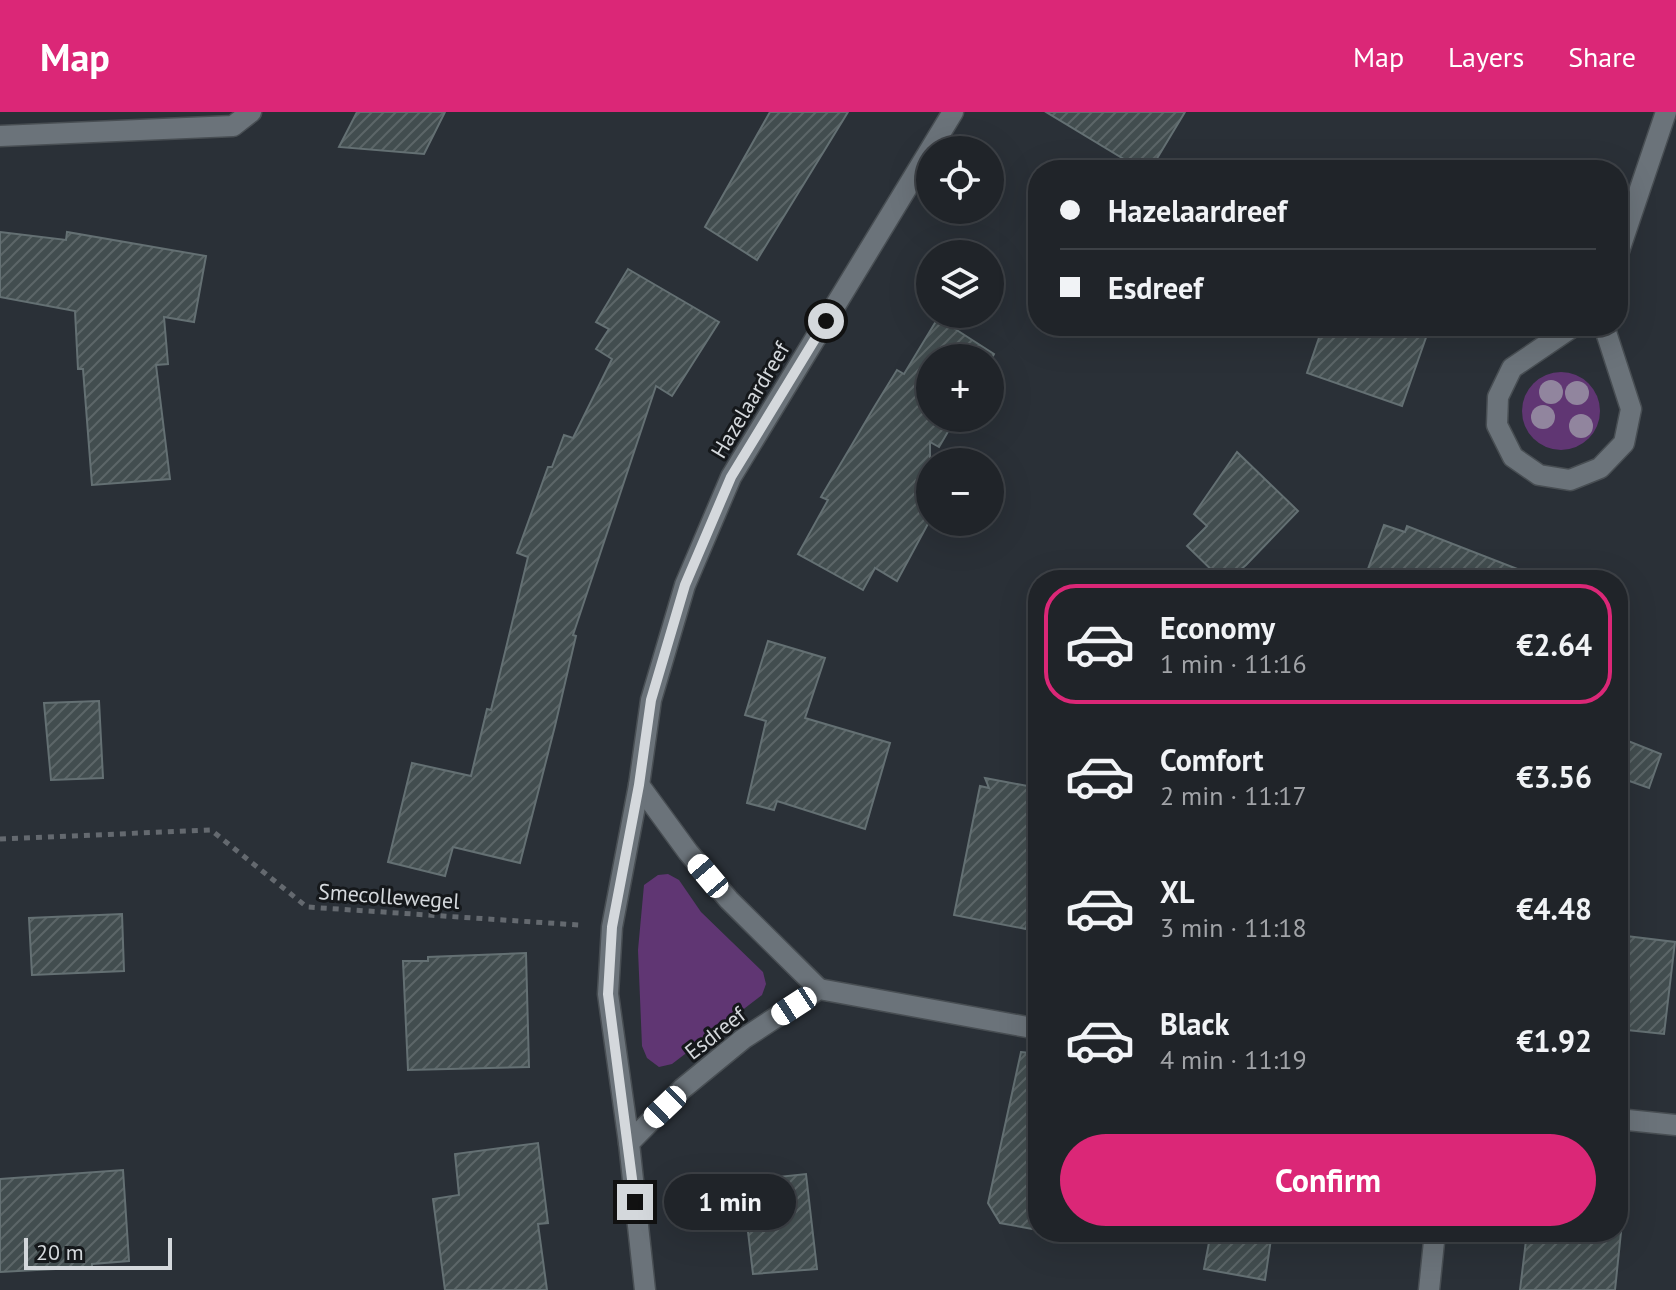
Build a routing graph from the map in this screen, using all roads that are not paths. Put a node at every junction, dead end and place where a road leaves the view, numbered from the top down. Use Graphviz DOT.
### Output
graph roads {
  1 [pos="251,112"];
  2 [pos="953,112"];
  3 [pos="1666,112"];
  4 [pos="0,136"];
  5 [pos="1628,224"];
  6 [pos="1559,336"];
  7 [pos="1607,336"];
  8 [pos="639,785"];
  9 [pos="819,989"];
  10 [pos="1028,1027"];
  11 [pos="1628,1120"];
  12 [pos="1676,1125"];
  13 [pos="629,1143"];
  14 [pos="1434,1242"];
  15 [pos="645,1290"];
  16 [pos="1429,1290"];
  1 -- 4 [label="street"];
  2 -- 8 [label="street, Hazelaardreef"];
  3 -- 5 [label="street"];
  6 -- 7 [label="street"];
  8 -- 9 [label="street"];
  8 -- 13 [label="street, Hazelaardreef"];
  9 -- 10 [label="street"];
  9 -- 13 [label="street, Esdreef"];
  11 -- 12 [label="street"];
  13 -- 15 [label="street"];
  14 -- 16 [label="street"];
}
